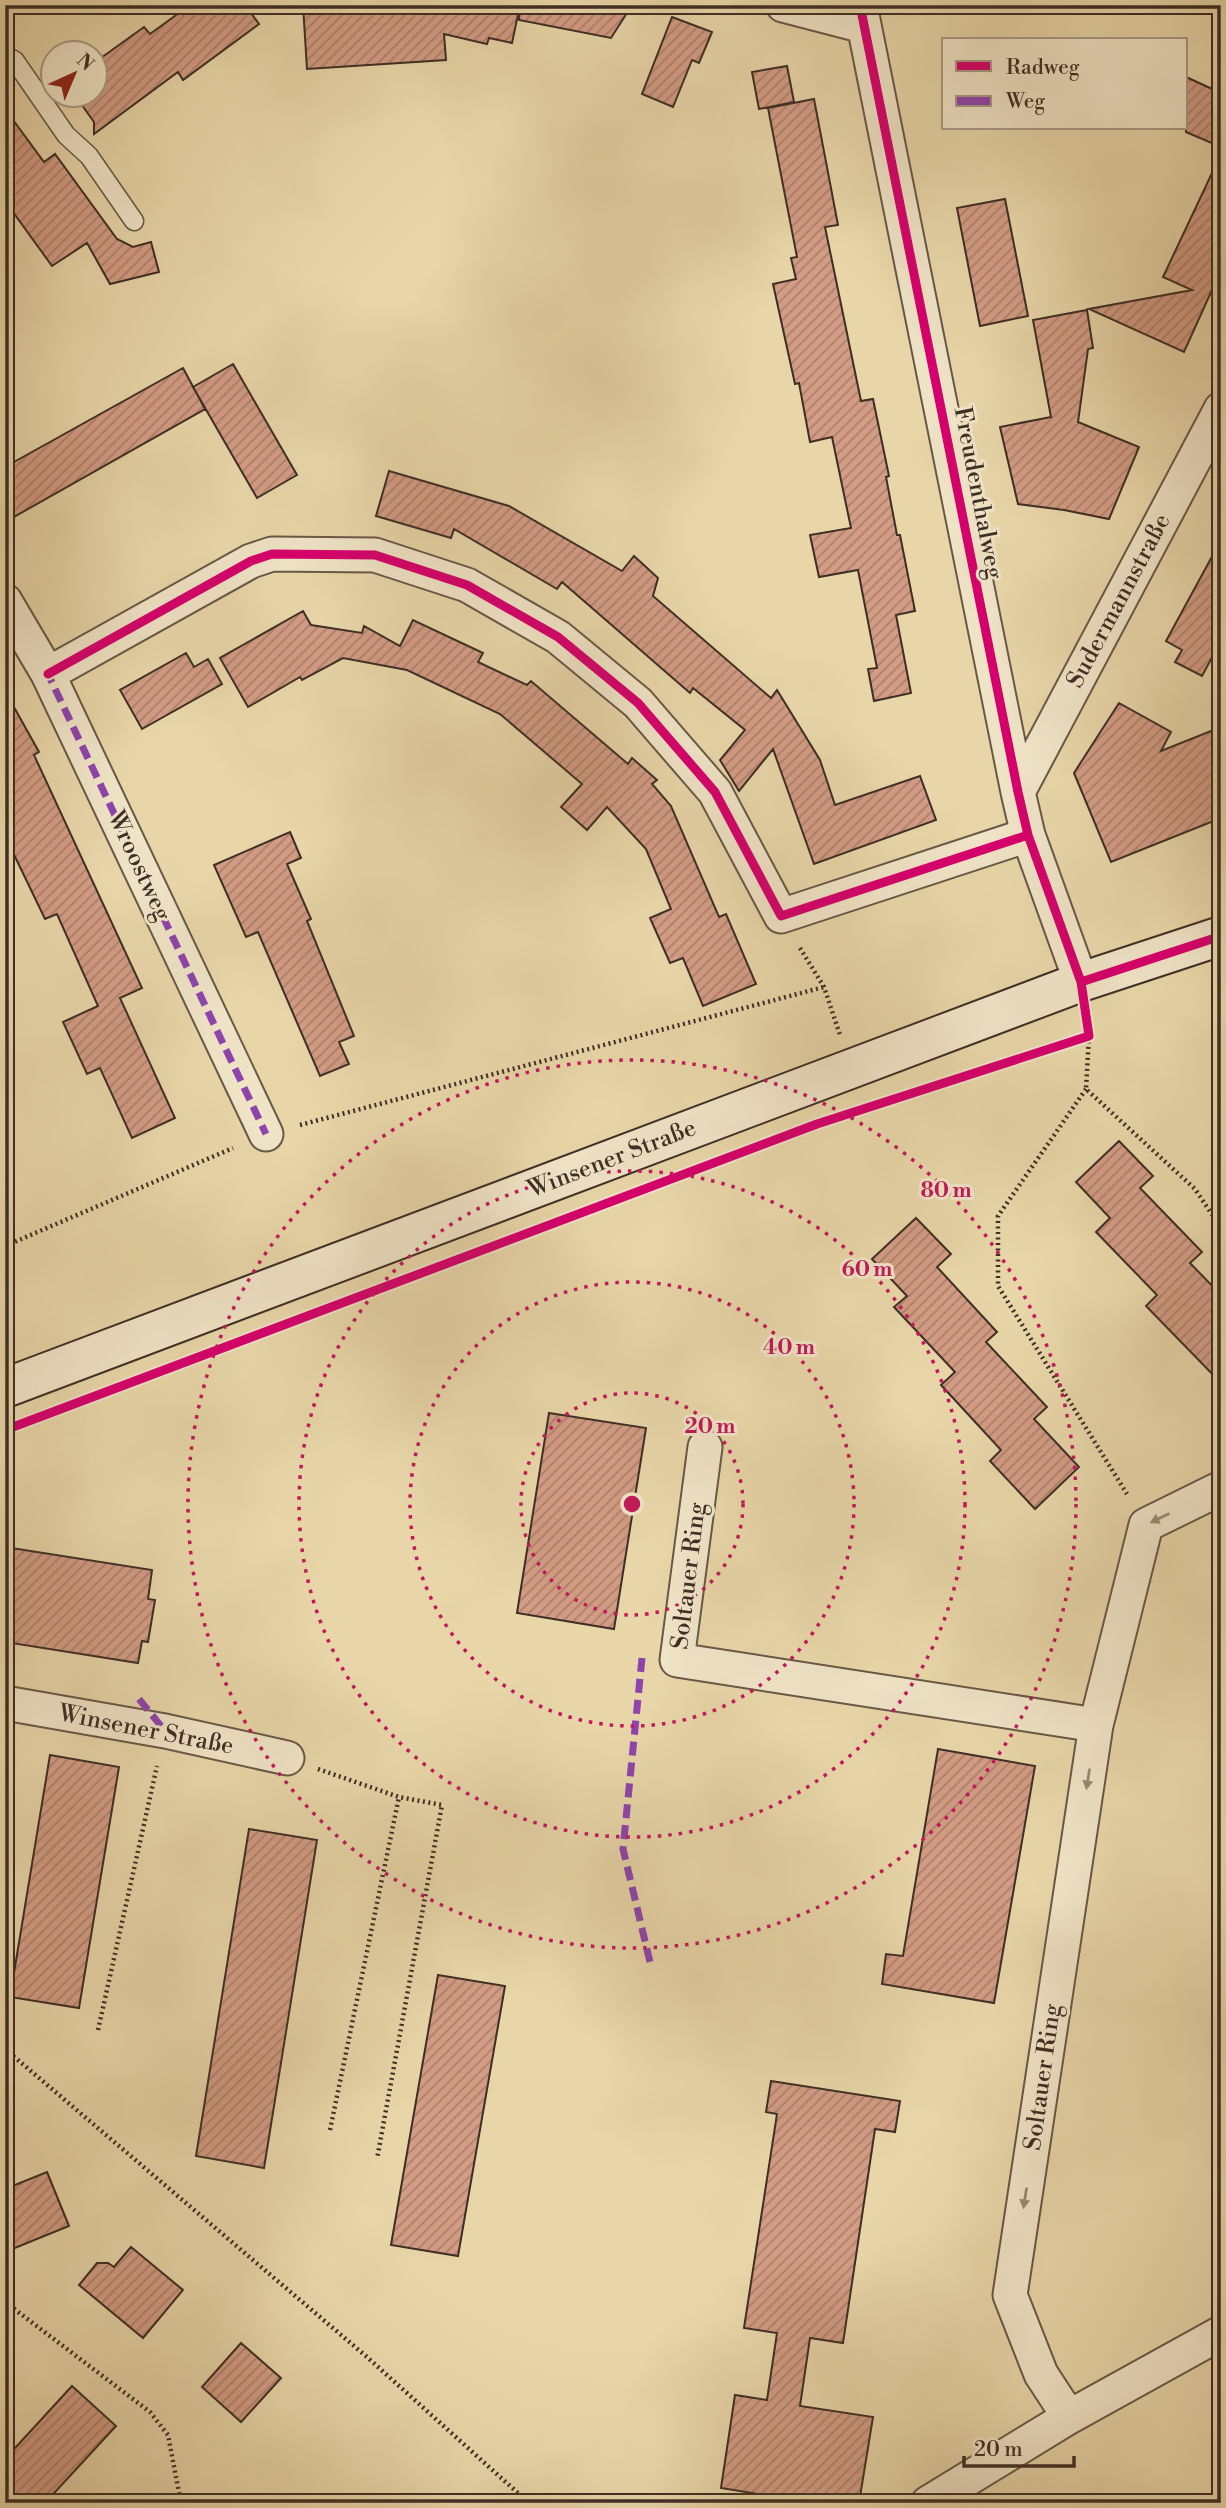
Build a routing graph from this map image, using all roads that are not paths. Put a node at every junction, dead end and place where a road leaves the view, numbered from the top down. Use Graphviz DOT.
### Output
graph roads {
  1 [pos="783,5"];
  2 [pos="862,16"];
  3 [pos="5,55"];
  4 [pos="134,221"];
  5 [pos="1221,409"];
  6 [pos="5,601"];
  7 [pos="48,674"];
  8 [pos="1018,792"];
  9 [pos="1028,835"];
  10 [pos="1221,936"];
  11 [pos="1081,982"];
  12 [pos="266,1134"];
  13 [pos="5,1388"];
  14 [pos="705,1447"];
  15 [pos="1221,1488"];
  16 [pos="5,1703"];
  17 [pos="1096,1725"];
  18 [pos="287,1758"];
  19 [pos="1221,2333"];
  20 [pos="1069,2417"];
  21 [pos="928,2503"];
  1 -- 2 [label="street"];
  2 -- 8 [label="street, Freudenthalweg"];
  3 -- 4 [label="lane"];
  5 -- 8 [label="street, Sudermannstraße"];
  6 -- 7 [label="street, Wroostweg"];
  7 -- 9 [label="street"];
  7 -- 12 [label="street, Wroostweg"];
  8 -- 9 [label="street, Freudenthalweg"];
  9 -- 11 [label="street, Freudenthalweg"];
  10 -- 11 [label="main road, Winsener Straße"];
  11 -- 13 [label="main road, Winsener Straße"];
  14 -- 17 [label="street, Soltauer Ring"];
  15 -- 17 [label="street, Soltauer Ring, one-way"];
  16 -- 18 [label="street, Winsener Straße"];
  17 -- 20 [label="street, Soltauer Ring, one-way"];
  19 -- 20 [label="street"];
  20 -- 21 [label="street"];
}
